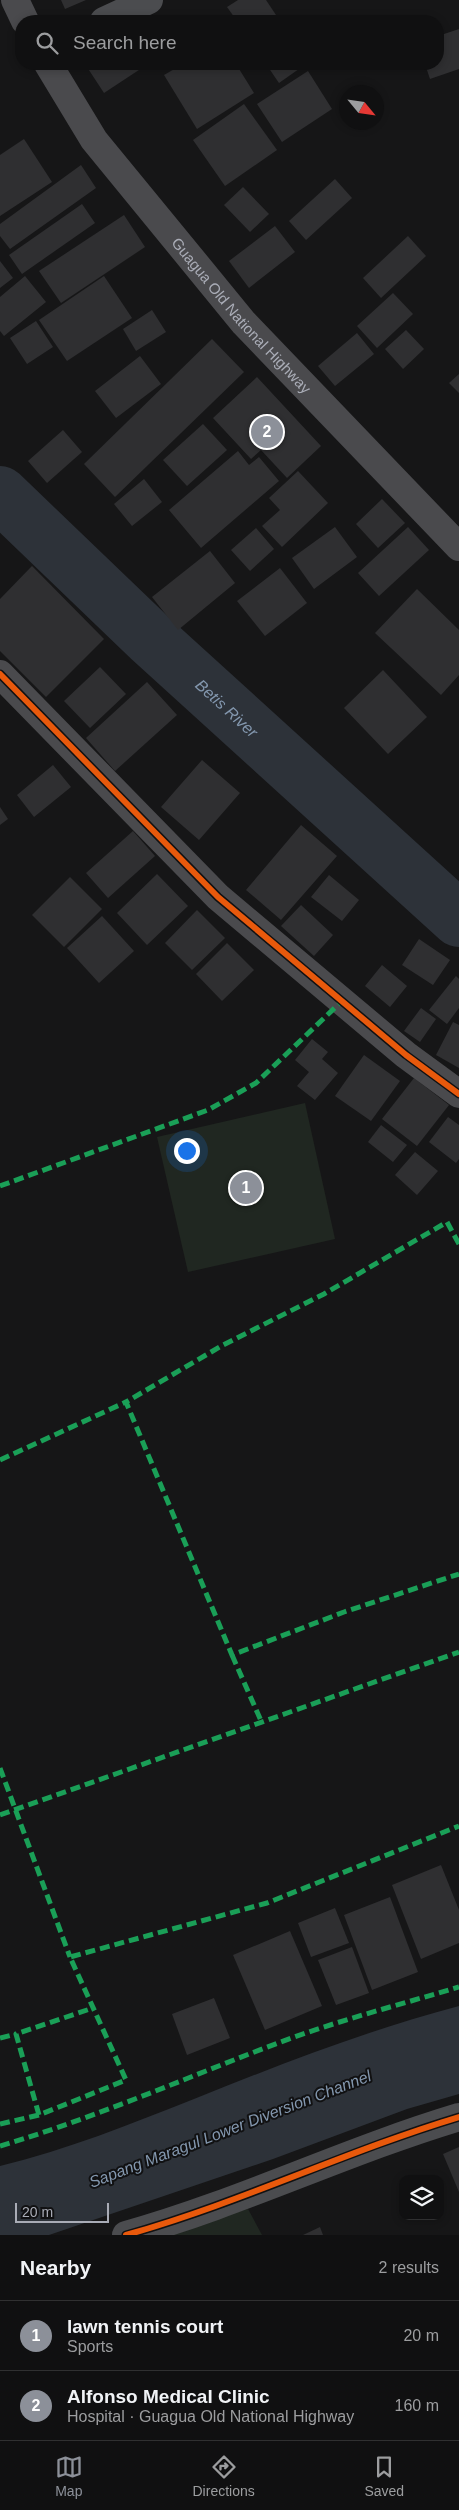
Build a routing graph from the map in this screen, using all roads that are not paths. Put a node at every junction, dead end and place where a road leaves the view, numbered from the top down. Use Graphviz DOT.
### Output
graph roads {
  1 [pos="15,0"];
  2 [pos="149,0"];
  3 [pos="22,15"];
  4 [pos="117,15"];
  5 [pos="52,70"];
  6 [pos="459,547"];
  7 [pos="0,674"];
  8 [pos="459,1094"];
  9 [pos="459,2118"];
  10 [pos="126,2235"];
  1 -- 3 [label="main road"];
  2 -- 4 [label="street"];
  5 -- 6 [label="main road, Guagua Old National Highway"];
  7 -- 8 [label="main road"];
  9 -- 10 [label="street"];
}
